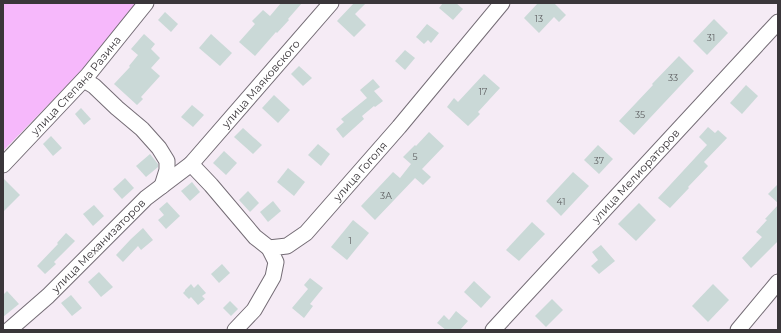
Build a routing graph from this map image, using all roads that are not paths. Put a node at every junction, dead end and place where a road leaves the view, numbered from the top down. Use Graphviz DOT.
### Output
graph roads {
  1 [pos="146,3"];
  2 [pos="331,3"];
  3 [pos="502,3"];
  4 [pos="778,22"];
  5 [pos="84,80"];
  6 [pos="191,164"];
  7 [pos="3,165"];
  8 [pos="162,186"];
  9 [pos="269,248"];
  10 [pos="778,282"];
  11 [pos="9,330"];
  12 [pos="235,330"];
  13 [pos="493,330"];
  14 [pos="738,330"];
  1 -- 5 [label="street, улица Степана Разина"];
  2 -- 6 [label="street, улица Маяковского"];
  3 -- 9 [label="street, улица Гоголя"];
  4 -- 13 [label="street, улица Мелиораторов"];
  5 -- 7 [label="street, улица Степана Разина"];
  5 -- 8 [label="street"];
  6 -- 8 [label="street, улица Механизаторов"];
  6 -- 9 [label="street"];
  8 -- 11 [label="street, улица Механизаторов"];
  9 -- 12 [label="street"];
  10 -- 14 [label="street"];
}
